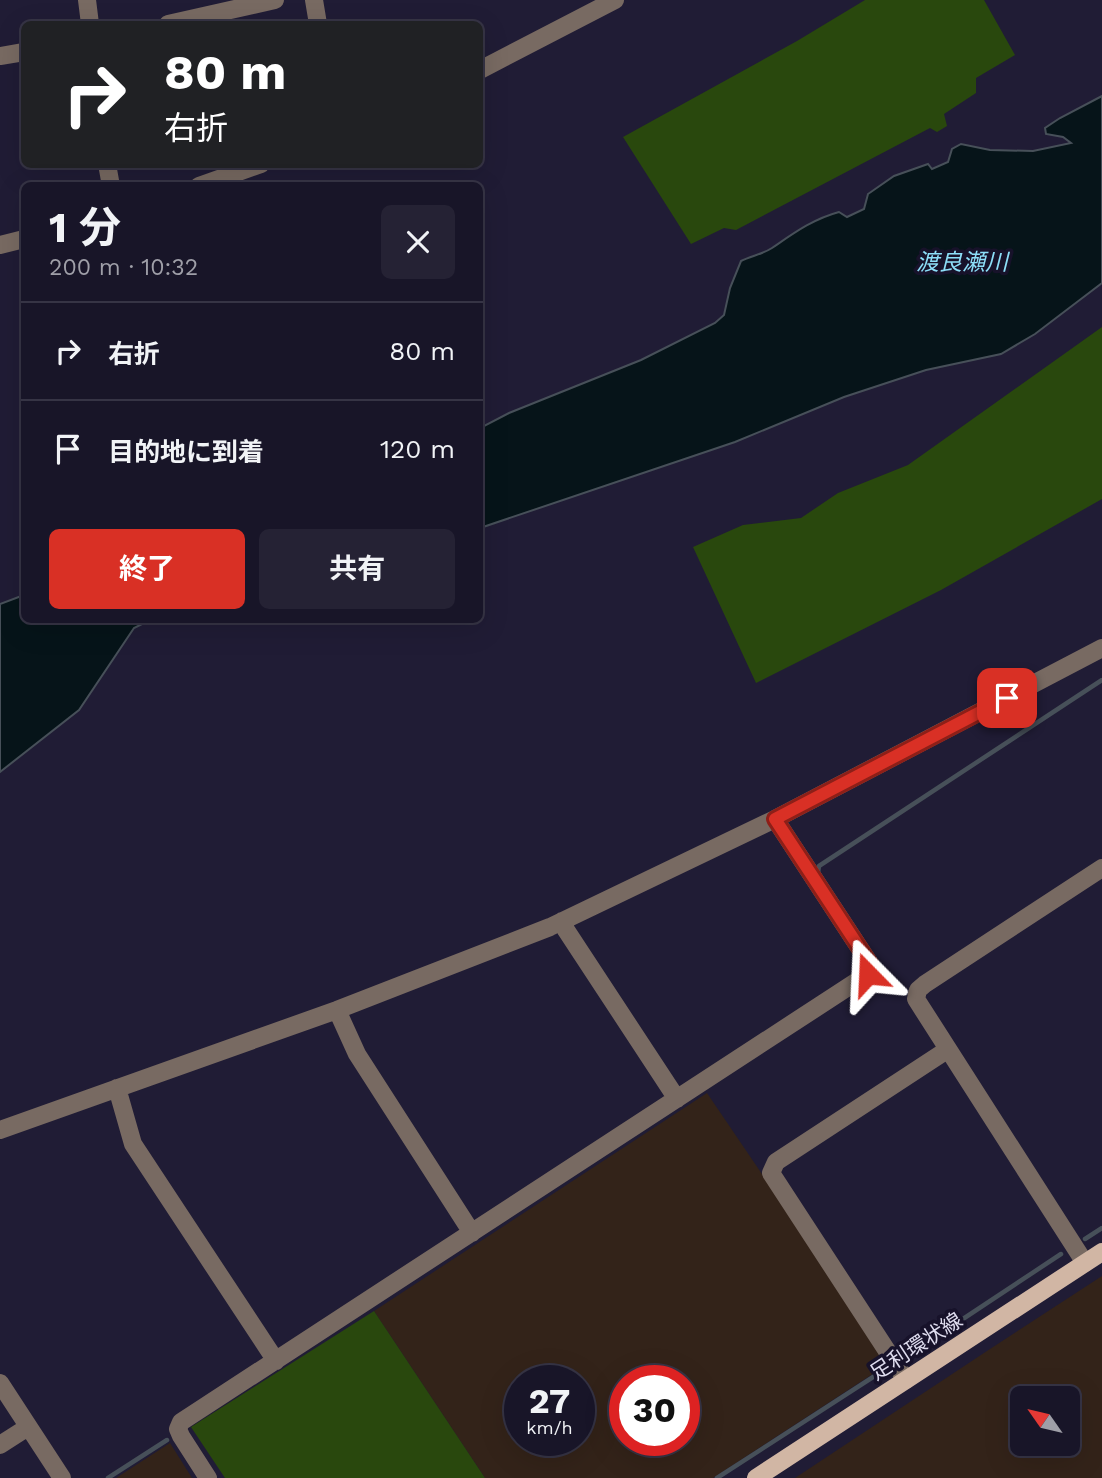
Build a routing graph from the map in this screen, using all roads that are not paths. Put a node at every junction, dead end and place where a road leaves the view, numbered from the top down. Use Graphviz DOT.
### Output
graph roads {
  1 [pos="87,0"];
  2 [pos="275,0"];
  3 [pos="314,0"];
  4 [pos="615,0"];
  5 [pos="90,21"];
  6 [pos="181,21"];
  7 [pos="318,21"];
  8 [pos="21,52"];
  9 [pos="0,56"];
  10 [pos="483,68"];
  11 [pos="250,168"];
  12 [pos="210,182"];
  13 [pos="21,240"];
  14 [pos="0,245"];
  15 [pos="1100,653"];
  16 [pos="775,819"];
  17 [pos="1102,868"];
  18 [pos="562,921"];
  19 [pos="337,1010"];
  20 [pos="947,1050"];
  21 [pos="117,1088"];
  22 [pos="677,1099"];
  23 [pos="0,1130"];
  24 [pos="472,1233"];
  25 [pos="1102,1252"];
  26 [pos="1085,1263"];
  27 [pos="276,1361"];
  28 [pos="906,1380"];
  29 [pos="0,1383"];
  30 [pos="28,1427"];
  31 [pos="0,1445"];
  32 [pos="62,1478"];
  33 [pos="208,1478"];
  34 [pos="755,1478"];
  1 -- 5 [label="street"];
  2 -- 6 [label="street"];
  3 -- 7 [label="street"];
  4 -- 10 [label="street"];
  8 -- 9 [label="street"];
  11 -- 12 [label="street"];
  13 -- 14 [label="street"];
  15 -- 16 [label="street"];
  16 -- 18 [label="street"];
  16 -- 22 [label="street"];
  17 -- 20 [label="street"];
  18 -- 19 [label="street"];
  18 -- 22 [label="street"];
  19 -- 21 [label="street"];
  19 -- 24 [label="street"];
  20 -- 26 [label="street"];
  20 -- 28 [label="street"];
  21 -- 23 [label="street"];
  21 -- 27 [label="street"];
  22 -- 24 [label="street"];
  24 -- 27 [label="street"];
  25 -- 26 [label="main road, 足利環状線"];
  26 -- 28 [label="main road, 足利環状線"];
  27 -- 33 [label="street"];
  28 -- 34 [label="main road, 足利環状線"];
  29 -- 30 [label="street"];
  30 -- 31 [label="street"];
  30 -- 32 [label="street"];
}
